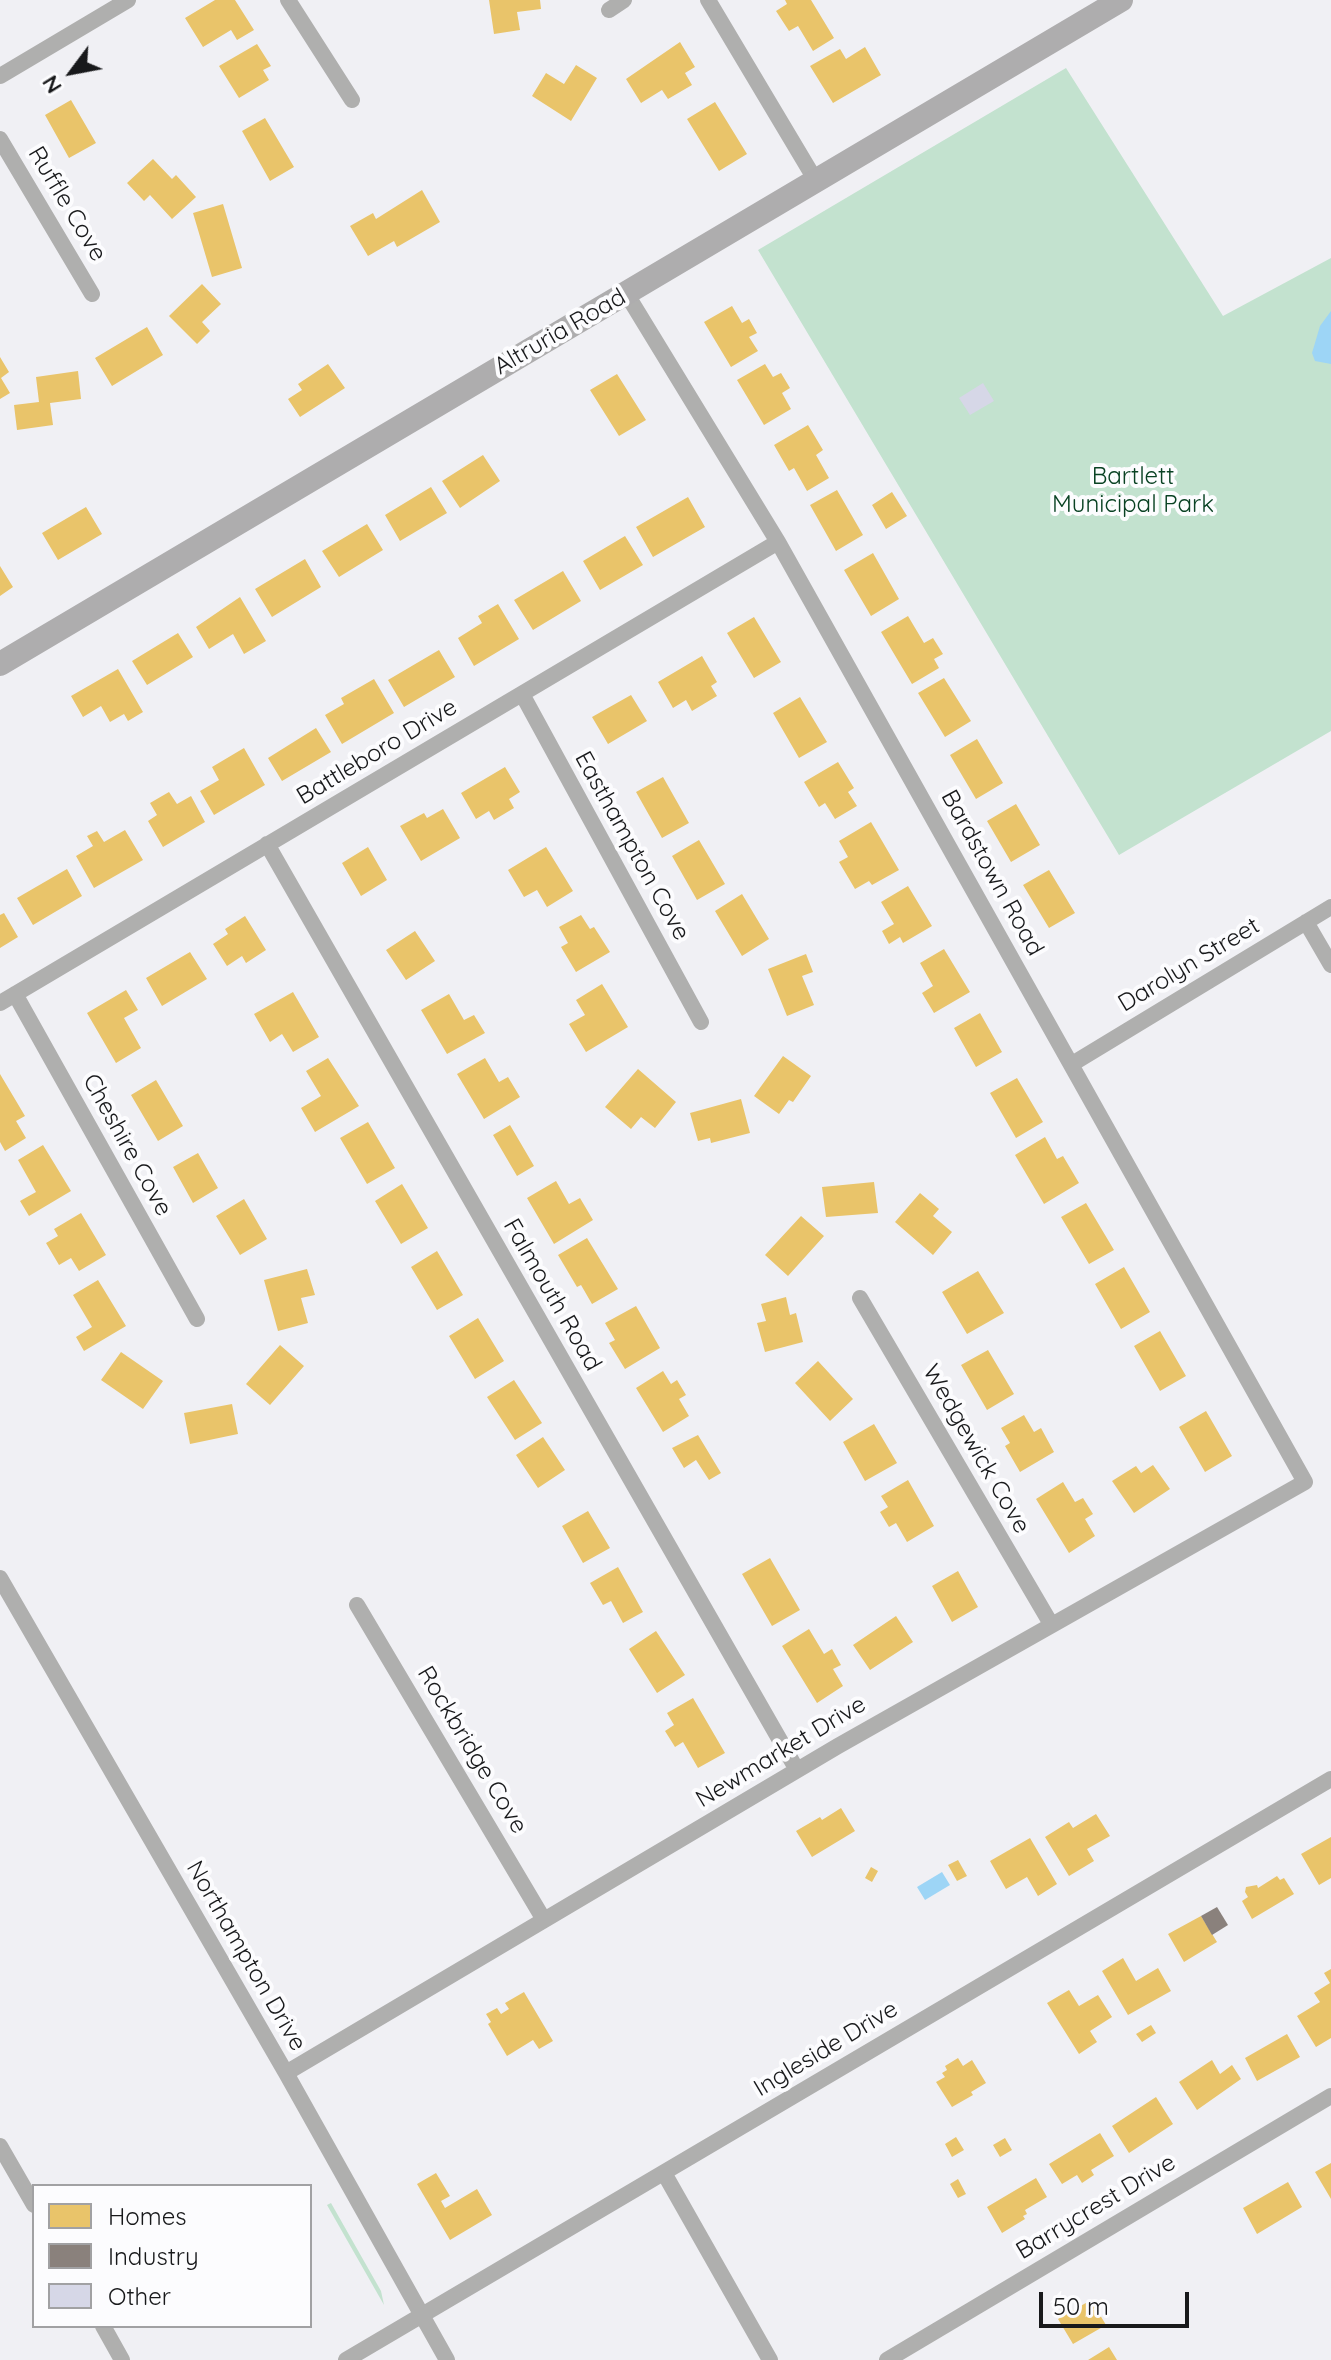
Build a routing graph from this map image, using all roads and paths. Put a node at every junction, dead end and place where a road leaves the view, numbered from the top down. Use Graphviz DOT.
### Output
graph roads {
  1 [pos="128,0"];
  2 [pos="288,0"];
  3 [pos="624,0"];
  4 [pos="708,0"];
  5 [pos="1121,0"];
  6 [pos="609,10"];
  7 [pos="0,76"];
  8 [pos="352,100"];
  9 [pos="0,139"];
  10 [pos="816,181"];
  11 [pos="626,293"];
  12 [pos="92,294"];
  13 [pos="778,542"];
  14 [pos="0,664"];
  15 [pos="522,694"];
  16 [pos="267,844"];
  17 [pos="1331,907"];
  18 [pos="1306,922"];
  19 [pos="1331,965"];
  20 [pos="15,994"];
  21 [pos="0,1003"];
  22 [pos="701,1022"];
  23 [pos="1072,1064"];
  24 [pos="860,1298"];
  25 [pos="197,1319"];
  26 [pos="1305,1482"];
  27 [pos="0,1578"];
  28 [pos="357,1605"];
  29 [pos="1051,1624"];
  30 [pos="797,1770"];
  31 [pos="1331,1779"];
  32 [pos="544,1920"];
  33 [pos="286,2073"];
  34 [pos="1331,2096"];
  35 [pos="0,2146"];
  36 [pos="664,2173"];
  37 [pos="32,2202"];
  38 [pos="422,2316"];
  39 [pos="104,2328"];
  40 [pos="122,2360"];
  41 [pos="346,2360"];
  42 [pos="447,2360"];
  43 [pos="770,2360"];
  44 [pos="887,2360"];
  1 -- 7 [label="street"];
  2 -- 8 [label="street"];
  3 -- 6 [label="street"];
  4 -- 10 [label="street"];
  5 -- 10 [label="street, Altruria Road"];
  9 -- 12 [label="street, Ruffle Cove"];
  10 -- 11 [label="street, Altruria Road"];
  11 -- 13 [label="street, Bardstown Road"];
  11 -- 14 [label="street, Altruria Road"];
  13 -- 15 [label="street, Battleboro Drive"];
  13 -- 23 [label="street, Bardstown Road"];
  15 -- 16 [label="street, Battleboro Drive"];
  15 -- 22 [label="street, Easthampton Cove"];
  16 -- 20 [label="street, Battleboro Drive"];
  16 -- 30 [label="street, Falmouth Road"];
  17 -- 18 [label="street, Darolyn Street"];
  18 -- 19 [label="street"];
  18 -- 23 [label="street, Darolyn Street"];
  20 -- 21 [label="street, Battleboro Drive"];
  20 -- 25 [label="street, Cheshire Cove"];
  23 -- 26 [label="street, Bardstown Road"];
  24 -- 29 [label="street, Wedgewick Cove"];
  26 -- 29 [label="street, Newmarket Drive"];
  27 -- 33 [label="street, Northampton Drive"];
  28 -- 32 [label="street, Rockbridge Cove"];
  29 -- 30 [label="street, Newmarket Drive"];
  30 -- 32 [label="street, Newmarket Drive"];
  31 -- 36 [label="street, Ingleside Drive"];
  32 -- 33 [label="street, Newmarket Drive"];
  33 -- 38 [label="street, Northampton Drive"];
  34 -- 44 [label="street, Barrycrest Drive"];
  35 -- 37 [label="street"];
  36 -- 38 [label="street, Ingleside Drive"];
  36 -- 43 [label="street"];
  38 -- 41 [label="street, Ingleside Drive"];
  38 -- 42 [label="street, Northampton Drive"];
  39 -- 40 [label="street"];
}
